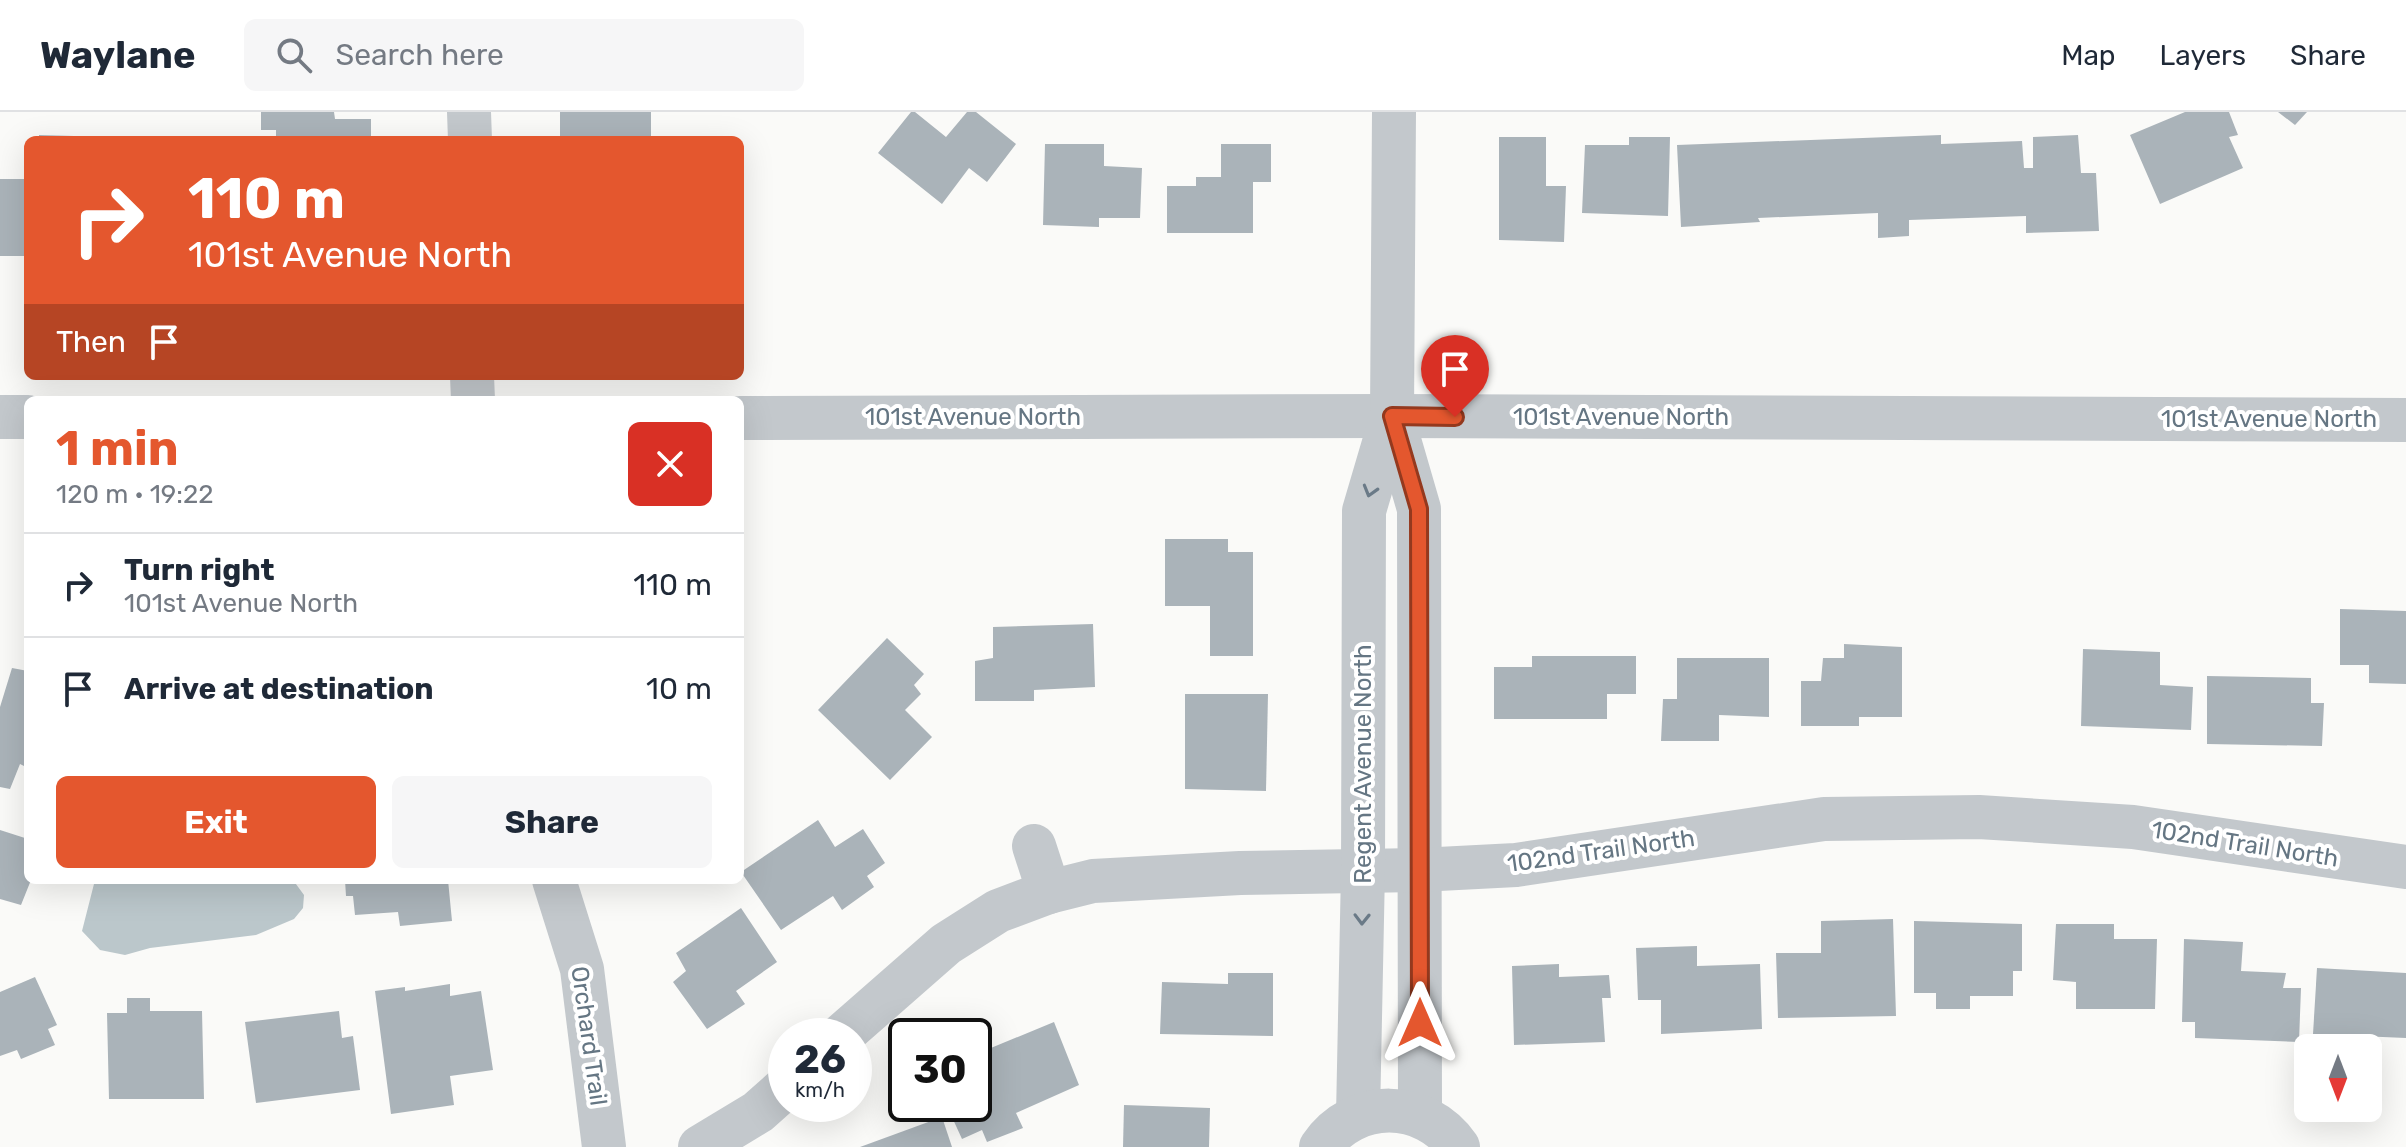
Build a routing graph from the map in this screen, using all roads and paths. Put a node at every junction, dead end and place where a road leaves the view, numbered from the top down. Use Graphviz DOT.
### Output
graph roads {
  1 [pos="469,112"];
  2 [pos="1394,112"];
  3 [pos="470,136"];
  4 [pos="1392,416"];
  5 [pos="0,417"];
  6 [pos="24,417"];
  7 [pos="744,418"];
  8 [pos="2406,420"];
  9 [pos="1034,846"];
  10 [pos="2406,867"];
  11 [pos="1363,870"];
  12 [pos="1419,870"];
  13 [pos="555,884"];
  14 [pos="1049,892"];
  15 [pos="862,1018"];
  16 [pos="768,1103"];
  17 [pos="1420,1115"];
  18 [pos="1358,1116"];
  19 [pos="604,1147"];
  20 [pos="700,1147"];
  21 [pos="1321,1147"];
  22 [pos="1458,1147"];
  1 -- 3 [label="street"];
  2 -- 4 [label="street, Regent Avenue North"];
  4 -- 7 [label="street, 101st Avenue North"];
  4 -- 8 [label="street, 101st Avenue North"];
  4 -- 11 [label="street, Regent Avenue North, one-way"];
  4 -- 12 [label="street, Regent Avenue North"];
  5 -- 6 [label="street"];
  9 -- 14 [label="street"];
  10 -- 12 [label="street, 102nd Trail North"];
  11 -- 12 [label="street, 102nd Trail North"];
  11 -- 14 [label="street, 102nd Trail North"];
  11 -- 18 [label="street, Regent Avenue North, one-way"];
  12 -- 17 [label="street, Regent Avenue North"];
  13 -- 19 [label="street, Orchard Trail"];
  14 -- 15 [label="street, 102nd Trail North"];
  16 -- 20 [label="street"];
  17 -- 18 [label="street"];
  17 -- 22 [label="street"];
  18 -- 21 [label="street"];
}
